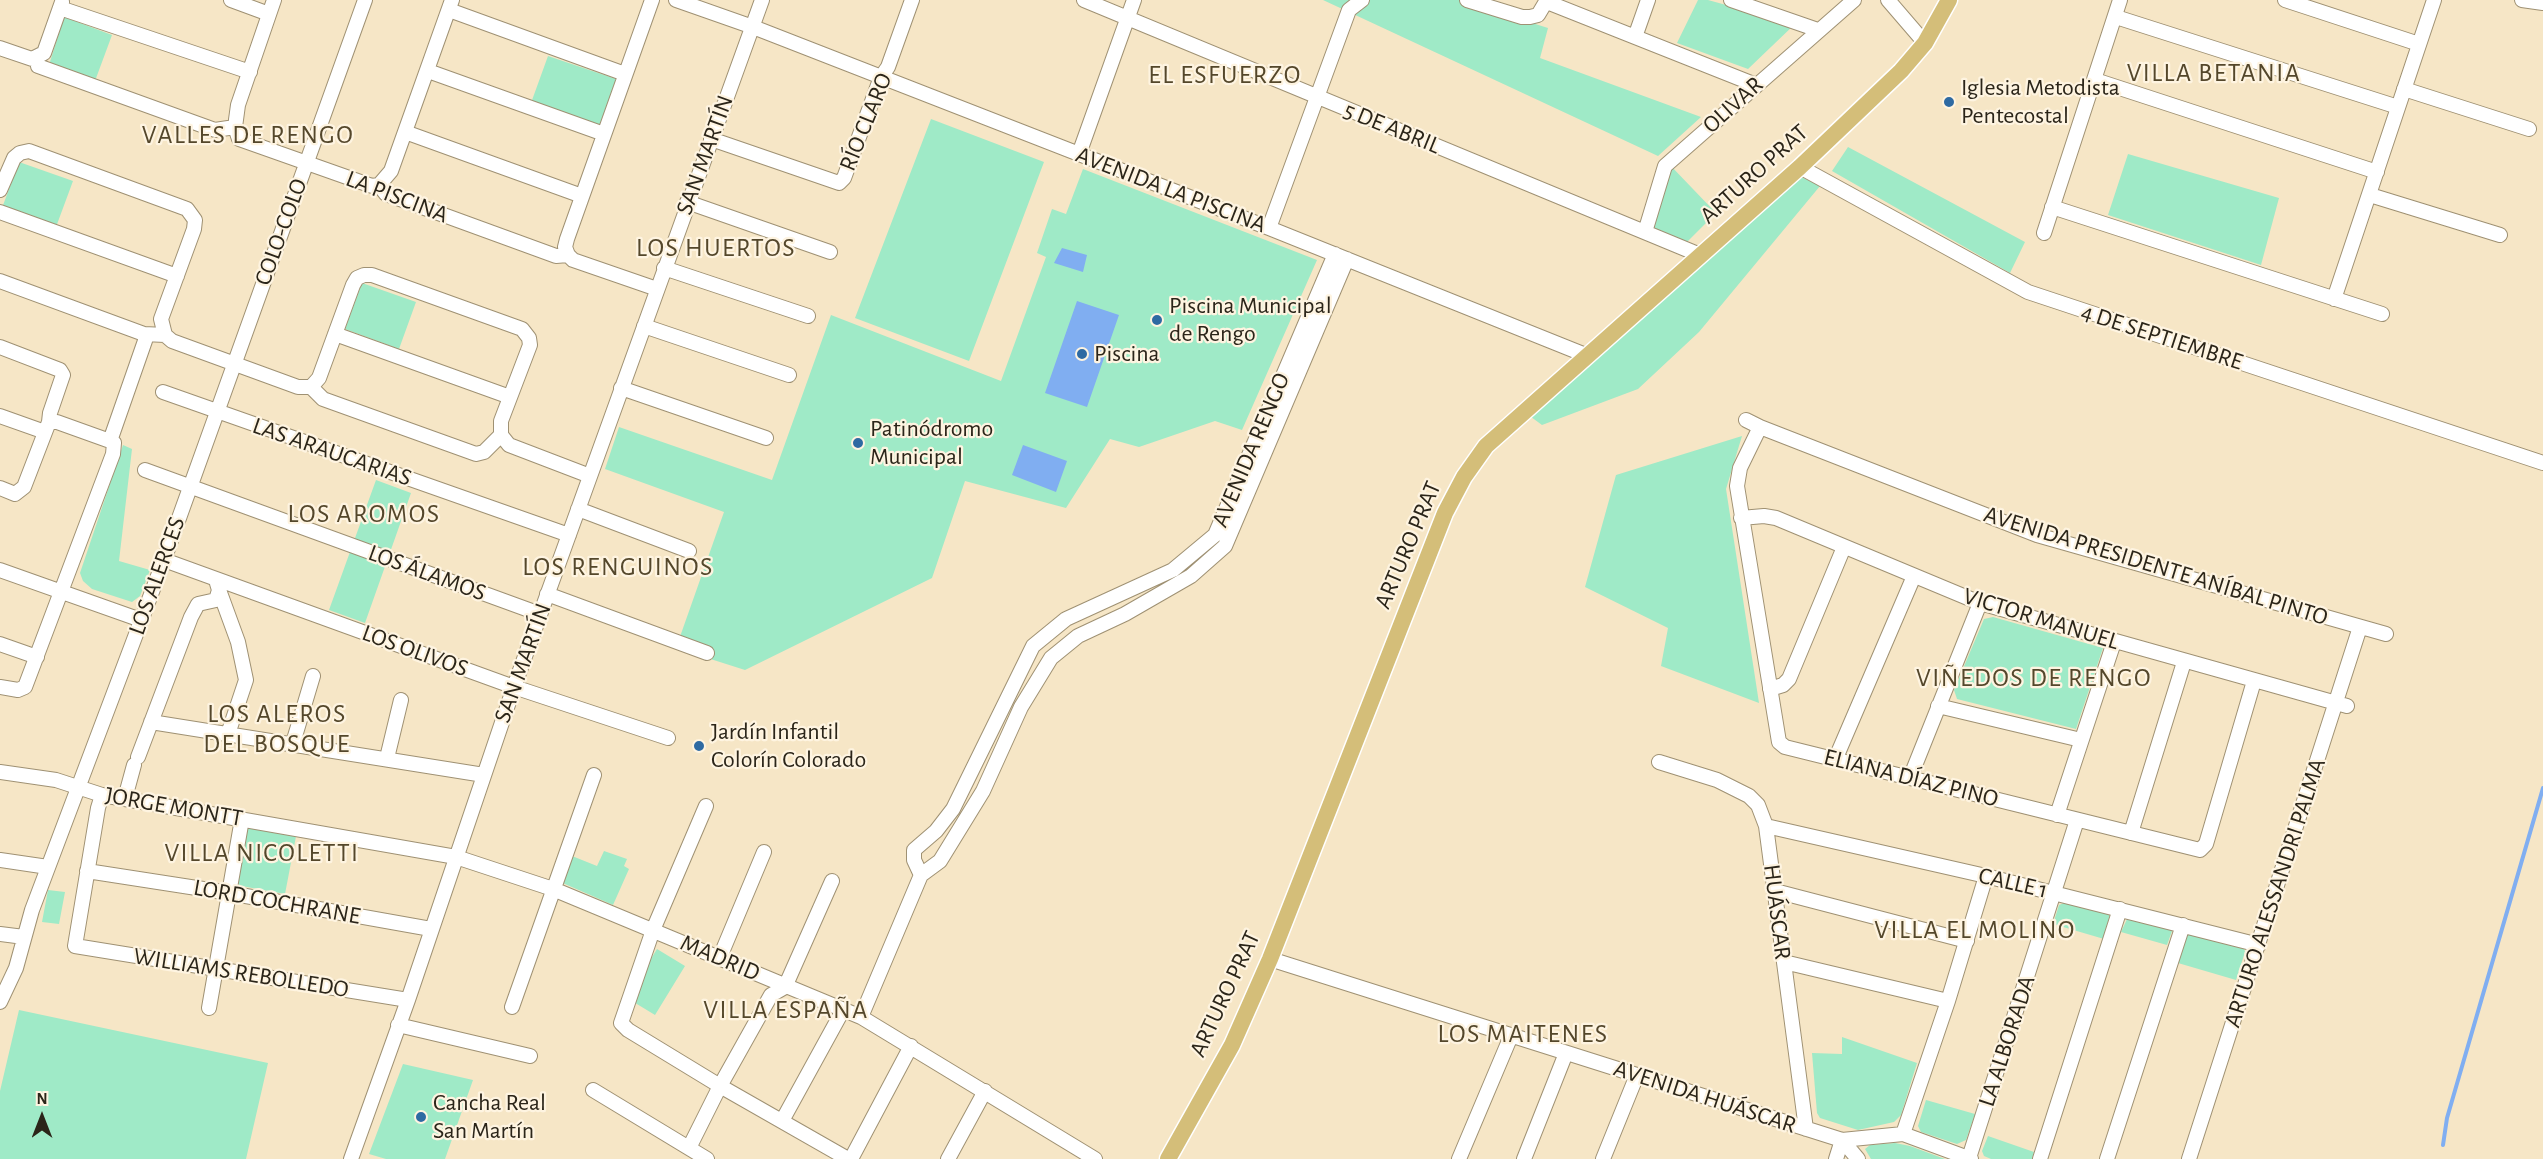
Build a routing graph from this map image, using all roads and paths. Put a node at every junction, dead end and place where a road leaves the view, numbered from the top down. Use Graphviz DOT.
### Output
graph roads {
  1 [pos="231,0"];
  2 [pos="274,0"];
  3 [pos="365,0"];
  4 [pos="652,0"];
  5 [pos="676,0"];
  6 [pos="762,0"];
  7 [pos="912,0"];
  8 [pos="1084,0"];
  9 [pos="1134,0"];
  10 [pos="1362,0"];
  11 [pos="1470,0"];
  12 [pos="1648,0"];
  13 [pos="1731,0"];
  14 [pos="1854,0"];
  15 [pos="1888,0"];
  16 [pos="1949,0"];
  17 [pos="2120,0"];
  18 [pos="2285,0"];
  19 [pos="2434,0"];
  20 [pos="2522,0"];
  21 [pos="1547,1"];
  22 [pos="2543,3"];
  23 [pos="61,4"];
  24 [pos="451,5"];
  25 [pos="269,14"];
  26 [pos="2116,16"];
  27 [pos="1127,17"];
  28 [pos="753,27"];
  29 [pos="1818,30"];
  30 [pos="1635,37"];
  31 [pos="1925,43"];
  32 [pos="2418,44"];
  33 [pos="0,48"];
  34 [pos="37,57"];
  35 [pos="428,71"];
  36 [pos="250,72"];
  37 [pos="626,74"];
  38 [pos="881,77"];
  39 [pos="2095,80"];
  40 [pos="1756,85"];
  41 [pos="2404,88"];
  42 [pos="1317,97"];
  43 [pos="2397,107"];
  44 [pos="235,127"];
  45 [pos="2529,129"];
  46 [pos="405,132"];
  47 [pos="604,134"];
  48 [pos="711,139"];
  49 [pos="1079,154"];
  50 [pos="305,163"];
  51 [pos="1800,167"];
  52 [pos="2377,172"];
  53 [pos="380,185"];
  54 [pos="0,190"];
  55 [pos="2370,195"];
  56 [pos="582,196"];
  57 [pos="687,202"];
  58 [pos="2052,207"];
  59 [pos="0,212"];
  60 [pos="1269,228"];
  61 [pos="1645,232"];
  62 [pos="2044,233"];
  63 [pos="2499,235"];
  64 [pos="830,252"];
  65 [pos="568,255"];
  66 [pos="1700,255"];
  67 [pos="1341,257"];
  68 [pos="664,267"];
  69 [pos="177,276"];
  70 [pos="0,281"];
  71 [pos="657,289"];
  72 [pos="2334,299"];
  73 [pos="2382,314"];
  74 [pos="808,316"];
  75 [pos="644,327"];
  76 [pos="165,334"];
  77 [pos="335,334"];
  78 [pos="147,335"];
  79 [pos="0,348"];
  80 [pos="1588,356"];
  81 [pos="234,362"];
  82 [pos="789,375"];
  83 [pos="311,387"];
  84 [pos="621,388"];
  85 [pos="163,392"];
  86 [pos="510,397"];
  87 [pos="217,411"];
  88 [pos="0,416"];
  89 [pos="1746,420"];
  90 [pos="1760,427"];
  91 [pos="47,428"];
  92 [pos="501,435"];
  93 [pos="766,438"];
  94 [pos="110,441"];
  95 [pos="2543,463"];
  96 [pos="145,470"];
  97 [pos="590,476"];
  98 [pos="190,487"];
  99 [pos="0,488"];
  100 [pos="578,509"];
  101 [pos="1742,518"];
  102 [pos="569,535"];
  103 [pos="1844,547"];
  104 [pos="689,551"];
  105 [pos="164,560"];
  106 [pos="0,570"];
  107 [pos="1914,576"];
  108 [pos="218,585"];
  109 [pos="62,591"];
  110 [pos="548,594"];
  111 [pos="1980,603"];
  112 [pos="540,614"];
  113 [pos="141,620"];
  114 [pos="2360,627"];
  115 [pos="2386,634"];
  116 [pos="2114,642"];
  117 [pos="0,644"];
  118 [pos="707,653"];
  119 [pos="37,657"];
  120 [pos="2184,662"];
  121 [pos="313,676"];
  122 [pos="2254,681"];
  123 [pos="0,687"];
  124 [pos="514,687"];
  125 [pos="1770,689"];
  126 [pos="401,700"];
  127 [pos="2341,705"];
  128 [pos="1938,706"];
  129 [pos="151,722"];
  130 [pos="228,734"];
  131 [pos="668,738"];
  132 [pos="2081,740"];
  133 [pos="293,743"];
  134 [pos="387,758"];
  135 [pos="1835,760"];
  136 [pos="1659,762"];
  137 [pos="0,772"];
  138 [pos="484,775"];
  139 [pos="594,775"];
  140 [pos="1910,778"];
  141 [pos="77,788"];
  142 [pos="102,795"];
  143 [pos="125,798"];
  144 [pos="706,806"];
  145 [pos="2057,815"];
  146 [pos="242,819"];
  147 [pos="2077,820"];
  148 [pos="1766,826"];
  149 [pos="2132,833"];
  150 [pos="764,852"];
  151 [pos="456,856"];
  152 [pos="0,860"];
  153 [pos="48,867"];
  154 [pos="87,871"];
  155 [pos="921,875"];
  156 [pos="1986,876"];
  157 [pos="832,880"];
  158 [pos="553,889"];
  159 [pos="1775,891"];
  160 [pos="229,893"];
  161 [pos="2054,893"];
  162 [pos="2120,909"];
  163 [pos="2183,925"];
  164 [pos="431,929"];
  165 [pos="653,930"];
  166 [pos="0,934"];
  167 [pos="24,937"];
  168 [pos="1967,941"];
  169 [pos="2259,945"];
  170 [pos="720,957"];
  171 [pos="1270,959"];
  172 [pos="1784,962"];
  173 [pos="216,969"];
  174 [pos="785,987"];
  175 [pos="408,1000"];
  176 [pos="1948,1001"];
  177 [pos="0,1002"];
  178 [pos="512,1006"];
  179 [pos="209,1008"];
  180 [pos="843,1010"];
  181 [pos="861,1017"];
  182 [pos="398,1025"];
  183 [pos="1511,1035"];
  184 [pos="911,1046"];
  185 [pos="1566,1053"];
  186 [pos="530,1056"];
  187 [pos="1637,1075"];
  188 [pos="720,1086"];
  189 [pos="593,1090"];
  190 [pos="985,1091"];
  191 [pos="782,1121"];
  192 [pos="1806,1129"];
  193 [pos="1903,1134"];
  194 [pos="1842,1140"];
  195 [pos="689,1148"];
  196 [pos="1605,1158"];
  197 [pos="351,1159"];
  198 [pos="707,1159"];
  199 [pos="849,1159"];
  200 [pos="948,1159"];
  201 [pos="1095,1159"];
  202 [pos="1168,1159"];
  203 [pos="1459,1159"];
  204 [pos="1524,1159"];
  205 [pos="1836,1159"];
  206 [pos="1858,1159"];
  207 [pos="1970,1159"];
  208 [pos="2040,1159"];
  209 [pos="2107,1159"];
  210 [pos="2189,1159"];
  1 -- 25 [label="street"];
  2 -- 25 [label="street"];
  3 -- 50 [label="street, COLO-COLO"];
  4 -- 37 [label="street"];
  5 -- 28 [label="street"];
  6 -- 28 [label="street, SAN MARTÍN"];
  7 -- 38 [label="street, RÍO CLARO"];
  8 -- 27 [label="street, 5 DE ABRIL"];
  9 -- 27 [label="street"];
  10 -- 42 [label="street"];
  11 -- 21 [label="street"];
  12 -- 30 [label="street"];
  13 -- 29 [label="street"];
  14 -- 29 [label="street, OLIVAR"];
  15 -- 31 [label="street"];
  16 -- 31 [label="main road, ARTURO PRAT"];
  17 -- 26 [label="street"];
  18 -- 32 [label="street"];
  19 -- 32 [label="street"];
  20 -- 22 [label="street"];
  21 -- 30 [label="street"];
  23 -- 34 [label="street"];
  23 -- 36 [label="street"];
  24 -- 35 [label="street"];
  24 -- 37 [label="street"];
  25 -- 36 [label="street"];
  26 -- 39 [label="street"];
  26 -- 43 [label="street"];
  27 -- 42 [label="street, 5 DE ABRIL"];
  27 -- 49 [label="street"];
  28 -- 38 [label="street, AVENIDA LA PISCINA"];
  28 -- 48 [label="street, SAN MARTÍN"];
  29 -- 40 [label="street, OLIVAR"];
  30 -- 40 [label="street"];
  31 -- 51 [label="main road, ARTURO PRAT"];
  32 -- 41 [label="street"];
  33 -- 34 [label="street"];
  34 -- 44 [label="street"];
  35 -- 46 [label="street"];
  35 -- 47 [label="street"];
  36 -- 44 [label="street"];
  37 -- 47 [label="street"];
  38 -- 48 [label="street, RÍO CLARO"];
  38 -- 49 [label="street, AVENIDA LA PISCINA"];
  39 -- 52 [label="street"];
  39 -- 58 [label="street"];
  40 -- 61 [label="street, OLIVAR"];
  41 -- 43 [label="street"];
  41 -- 45 [label="street"];
  42 -- 60 [label="street"];
  42 -- 61 [label="street, 5 DE ABRIL"];
  43 -- 52 [label="street"];
  44 -- 50 [label="street, LA PISCINA"];
  46 -- 53 [label="street"];
  46 -- 56 [label="street"];
  47 -- 56 [label="street"];
  48 -- 57 [label="street, SAN MARTÍN"];
  49 -- 60 [label="street, AVENIDA LA PISCINA"];
  50 -- 53 [label="street, LA PISCINA"];
  50 -- 81 [label="street, COLO-COLO"];
  51 -- 66 [label="main road, ARTURO PRAT"];
  51 -- 95 [label="street, 4 DE SEPTIEMBRE"];
  52 -- 55 [label="street"];
  53 -- 65 [label="street, LA PISCINA"];
  54 -- 69 [label="street"];
  55 -- 63 [label="street"];
  55 -- 72 [label="street"];
  56 -- 65 [label="street"];
  57 -- 64 [label="street"];
  57 -- 68 [label="street, SAN MARTÍN"];
  58 -- 62 [label="street"];
  58 -- 72 [label="street"];
  59 -- 69 [label="street"];
  60 -- 67 [label="street, AVENIDA LA PISCINA"];
  61 -- 66 [label="street, 5 DE ABRIL"];
  65 -- 71 [label="street, LA PISCINA"];
  66 -- 80 [label="main road, ARTURO PRAT"];
  67 -- 80 [label="street, AVENIDA LA PISCINA"];
  67 -- 155 [label="street, AVENIDA RENGO"];
  67 -- 155 [label="street, AVENIDA RENGO"];
  68 -- 71 [label="street, SAN MARTÍN"];
  68 -- 74 [label="street"];
  69 -- 76 [label="street"];
  70 -- 78 [label="street"];
  71 -- 75 [label="street, SAN MARTÍN"];
  72 -- 73 [label="street"];
  75 -- 82 [label="street"];
  75 -- 84 [label="street, SAN MARTÍN"];
  76 -- 78 [label="street"];
  76 -- 81 [label="street"];
  77 -- 83 [label="street"];
  77 -- 86 [label="street"];
  77 -- 86 [label="street"];
  78 -- 94 [label="street"];
  79 -- 91 [label="street"];
  80 -- 171 [label="main road, ARTURO PRAT"];
  81 -- 83 [label="street"];
  81 -- 87 [label="street, LOS ALERCES"];
  83 -- 92 [label="street"];
  84 -- 93 [label="street"];
  84 -- 97 [label="street, SAN MARTÍN"];
  85 -- 87 [label="street, LAS ARAUCARIAS"];
  86 -- 92 [label="street"];
  87 -- 98 [label="street, LOS ALERCES"];
  87 -- 102 [label="street, LAS ARAUCARIAS"];
  88 -- 91 [label="street"];
  89 -- 90 [label="street"];
  90 -- 101 [label="street, ELIANA DÍAZ PINO"];
  90 -- 114 [label="street, AVENIDA PRESIDENTE ANÍBAL PINTO"];
  91 -- 94 [label="street"];
  91 -- 99 [label="street"];
  92 -- 97 [label="street"];
  94 -- 109 [label="street"];
  96 -- 98 [label="street, LOS ÁLAMOS"];
  97 -- 100 [label="street, SAN MARTÍN"];
  98 -- 105 [label="street, LOS ALERCES"];
  98 -- 112 [label="street, LOS ÁLAMOS"];
  100 -- 102 [label="street, SAN MARTÍN"];
  100 -- 104 [label="street"];
  101 -- 103 [label="street, VICTOR MANUEL"];
  101 -- 125 [label="street, ELIANA DÍAZ PINO"];
  102 -- 110 [label="street, SAN MARTÍN"];
  103 -- 107 [label="street, VICTOR MANUEL"];
  103 -- 125 [label="street"];
  105 -- 108 [label="street, LOS OLIVOS"];
  105 -- 113 [label="street, LOS ALERCES"];
  106 -- 109 [label="street"];
  107 -- 111 [label="street, VICTOR MANUEL"];
  107 -- 135 [label="street"];
  108 -- 124 [label="street, LOS OLIVOS"];
  108 -- 129 [label="street, LOS ALERCES"];
  108 -- 130 [label="street"];
  109 -- 113 [label="street"];
  109 -- 119 [label="street"];
  110 -- 112 [label="street, SAN MARTÍN"];
  110 -- 118 [label="street"];
  111 -- 116 [label="street, VICTOR MANUEL"];
  111 -- 128 [label="street"];
  112 -- 124 [label="street, SAN MARTÍN"];
  113 -- 141 [label="street, LOS ALERCES"];
  114 -- 115 [label="street, AVENIDA PRESIDENTE ANÍBAL PINTO"];
  114 -- 127 [label="street, ARTURO ALESSANDRI PALMA"];
  116 -- 120 [label="street, VICTOR MANUEL"];
  116 -- 132 [label="street"];
  117 -- 119 [label="street"];
  119 -- 123 [label="street"];
  120 -- 122 [label="street, VICTOR MANUEL"];
  120 -- 149 [label="street"];
  121 -- 133 [label="street"];
  122 -- 127 [label="street, VICTOR MANUEL"];
  122 -- 149 [label="street, ELIANA DÍAZ PINO"];
  124 -- 131 [label="street, LOS OLIVOS"];
  124 -- 138 [label="street, SAN MARTÍN"];
  125 -- 135 [label="street, ELIANA DÍAZ PINO"];
  126 -- 134 [label="street"];
  127 -- 169 [label="street, ARTURO ALESSANDRI PALMA"];
  128 -- 132 [label="street"];
  128 -- 140 [label="street"];
  129 -- 130 [label="street"];
  129 -- 143 [label="street, LOS ALERCES"];
  130 -- 133 [label="street"];
  132 -- 145 [label="street"];
  133 -- 134 [label="street"];
  134 -- 138 [label="street"];
  135 -- 140 [label="street, ELIANA DÍAZ PINO"];
  136 -- 148 [label="street, HUÁSCAR"];
  137 -- 141 [label="street, JORGE MONTT"];
  138 -- 151 [label="street, SAN MARTÍN"];
  139 -- 158 [label="street"];
  140 -- 145 [label="street, ELIANA DÍAZ PINO"];
  141 -- 142 [label="street, JORGE MONTT"];
  141 -- 153 [label="street, LOS ALERCES"];
  142 -- 143 [label="street, JORGE MONTT"];
  142 -- 154 [label="street"];
  143 -- 146 [label="street, JORGE MONTT"];
  144 -- 165 [label="street"];
  145 -- 147 [label="street, ELIANA DÍAZ PINO"];
  146 -- 151 [label="street, JORGE MONTT"];
  146 -- 160 [label="street"];
  147 -- 149 [label="street, ELIANA DÍAZ PINO"];
  147 -- 161 [label="street, LA ALBORADA"];
  148 -- 156 [label="street, CALLE 1"];
  148 -- 159 [label="street, HUÁSCAR"];
  150 -- 170 [label="street"];
  151 -- 158 [label="street, MADRID"];
  151 -- 164 [label="street, SAN MARTÍN"];
  152 -- 153 [label="street"];
  153 -- 167 [label="street, LOS ALERCES"];
  154 -- 160 [label="street, LORD COCHRANE"];
  154 -- 173 [label="street, WILLIAMS REBOLLEDO"];
  155 -- 181 [label="street, AVENIDA RENGO"];
  156 -- 161 [label="street, CALLE 1"];
  156 -- 168 [label="street"];
  157 -- 174 [label="street"];
  158 -- 165 [label="street, MADRID"];
  158 -- 178 [label="street"];
  159 -- 168 [label="street"];
  159 -- 172 [label="street, HUÁSCAR"];
  160 -- 164 [label="street, LORD COCHRANE"];
  160 -- 173 [label="street"];
  161 -- 162 [label="street, CALLE 1"];
  161 -- 207 [label="street, LA ALBORADA"];
  162 -- 163 [label="street, CALLE 1"];
  162 -- 208 [label="street"];
  163 -- 169 [label="street, CALLE 1"];
  163 -- 209 [label="street"];
  164 -- 175 [label="street, SAN MARTÍN"];
  165 -- 170 [label="street, MADRID"];
  165 -- 188 [label="street"];
  166 -- 167 [label="street"];
  167 -- 177 [label="street, LOS ALERCES"];
  168 -- 176 [label="street"];
  169 -- 210 [label="street, ARTURO ALESSANDRI PALMA"];
  170 -- 174 [label="street, MADRID"];
  171 -- 183 [label="street, AVENIDA HUÁSCAR"];
  171 -- 202 [label="main road, ARTURO PRAT"];
  172 -- 176 [label="street"];
  172 -- 192 [label="street, HUÁSCAR"];
  173 -- 175 [label="street, WILLIAMS REBOLLEDO"];
  173 -- 179 [label="street"];
  174 -- 180 [label="street, MADRID"];
  174 -- 188 [label="street"];
  175 -- 182 [label="street, SAN MARTÍN"];
  176 -- 193 [label="street"];
  180 -- 181 [label="street, MADRID"];
  180 -- 191 [label="street"];
  181 -- 184 [label="street, MADRID"];
  182 -- 186 [label="street"];
  182 -- 197 [label="street, SAN MARTÍN"];
  183 -- 185 [label="street, AVENIDA HUÁSCAR"];
  183 -- 203 [label="street"];
  184 -- 190 [label="street, MADRID"];
  184 -- 199 [label="street"];
  185 -- 187 [label="street, AVENIDA HUÁSCAR"];
  185 -- 204 [label="street"];
  187 -- 192 [label="street, AVENIDA HUÁSCAR"];
  187 -- 196 [label="street"];
  188 -- 191 [label="street"];
  188 -- 195 [label="street"];
  189 -- 195 [label="street"];
  190 -- 200 [label="street"];
  190 -- 201 [label="street, MADRID"];
  191 -- 199 [label="street"];
  192 -- 194 [label="street, AVENIDA HUÁSCAR"];
  193 -- 194 [label="street"];
  193 -- 207 [label="street"];
  194 -- 205 [label="street"];
  194 -- 206 [label="street"];
  195 -- 198 [label="street"];
}
